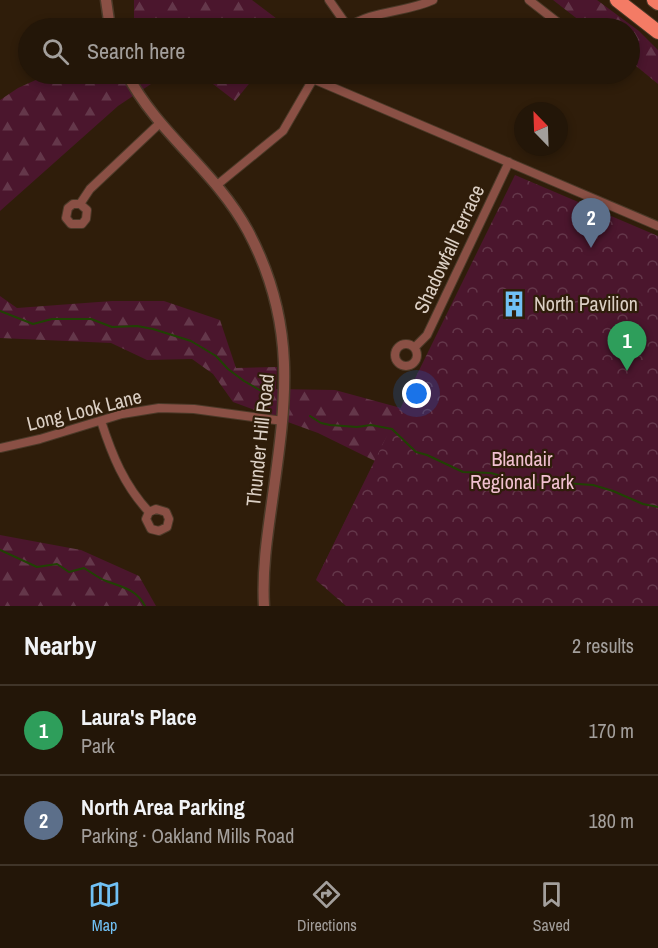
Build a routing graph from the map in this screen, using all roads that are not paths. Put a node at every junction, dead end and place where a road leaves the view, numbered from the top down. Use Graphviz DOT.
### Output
graph roads {
  1 [pos="106,0"];
  2 [pos="329,0"];
  3 [pos="433,0"];
  4 [pos="529,0"];
  5 [pos="617,0"];
  6 [pos="654,0"];
  7 [pos="658,3"];
  8 [pos="109,18"];
  9 [pos="341,18"];
  10 [pos="366,18"];
  11 [pos="552,18"];
  12 [pos="658,32"];
  13 [pos="133,84"];
  14 [pos="309,84"];
  15 [pos="332,84"];
  16 [pos="160,123"];
  17 [pos="509,162"];
  18 [pos="217,185"];
  19 [pos="80,204"];
  20 [pos="658,226"];
  21 [pos="414,347"];
  22 [pos="101,421"];
  23 [pos="283,421"];
  24 [pos="0,447"];
  25 [pos="149,512"];
  26 [pos="264,606"];
  1 -- 8 [label="street"];
  2 -- 9 [label="street"];
  3 -- 10 [label="street"];
  4 -- 11 [label="street"];
  5 -- 12 [label="main road"];
  6 -- 7 [label="main road"];
  13 -- 16 [label="street, Thunder Hill Road"];
  14 -- 18 [label="street"];
  15 -- 17 [label="street"];
  16 -- 18 [label="street, Thunder Hill Road"];
  16 -- 19 [label="street"];
  17 -- 20 [label="street"];
  17 -- 21 [label="street, Shadowfall Terrace"];
  18 -- 23 [label="street, Thunder Hill Road"];
  22 -- 23 [label="street, Long Look Lane"];
  22 -- 24 [label="street, Long Look Lane"];
  22 -- 25 [label="street"];
  23 -- 26 [label="street, Thunder Hill Road"];
}
